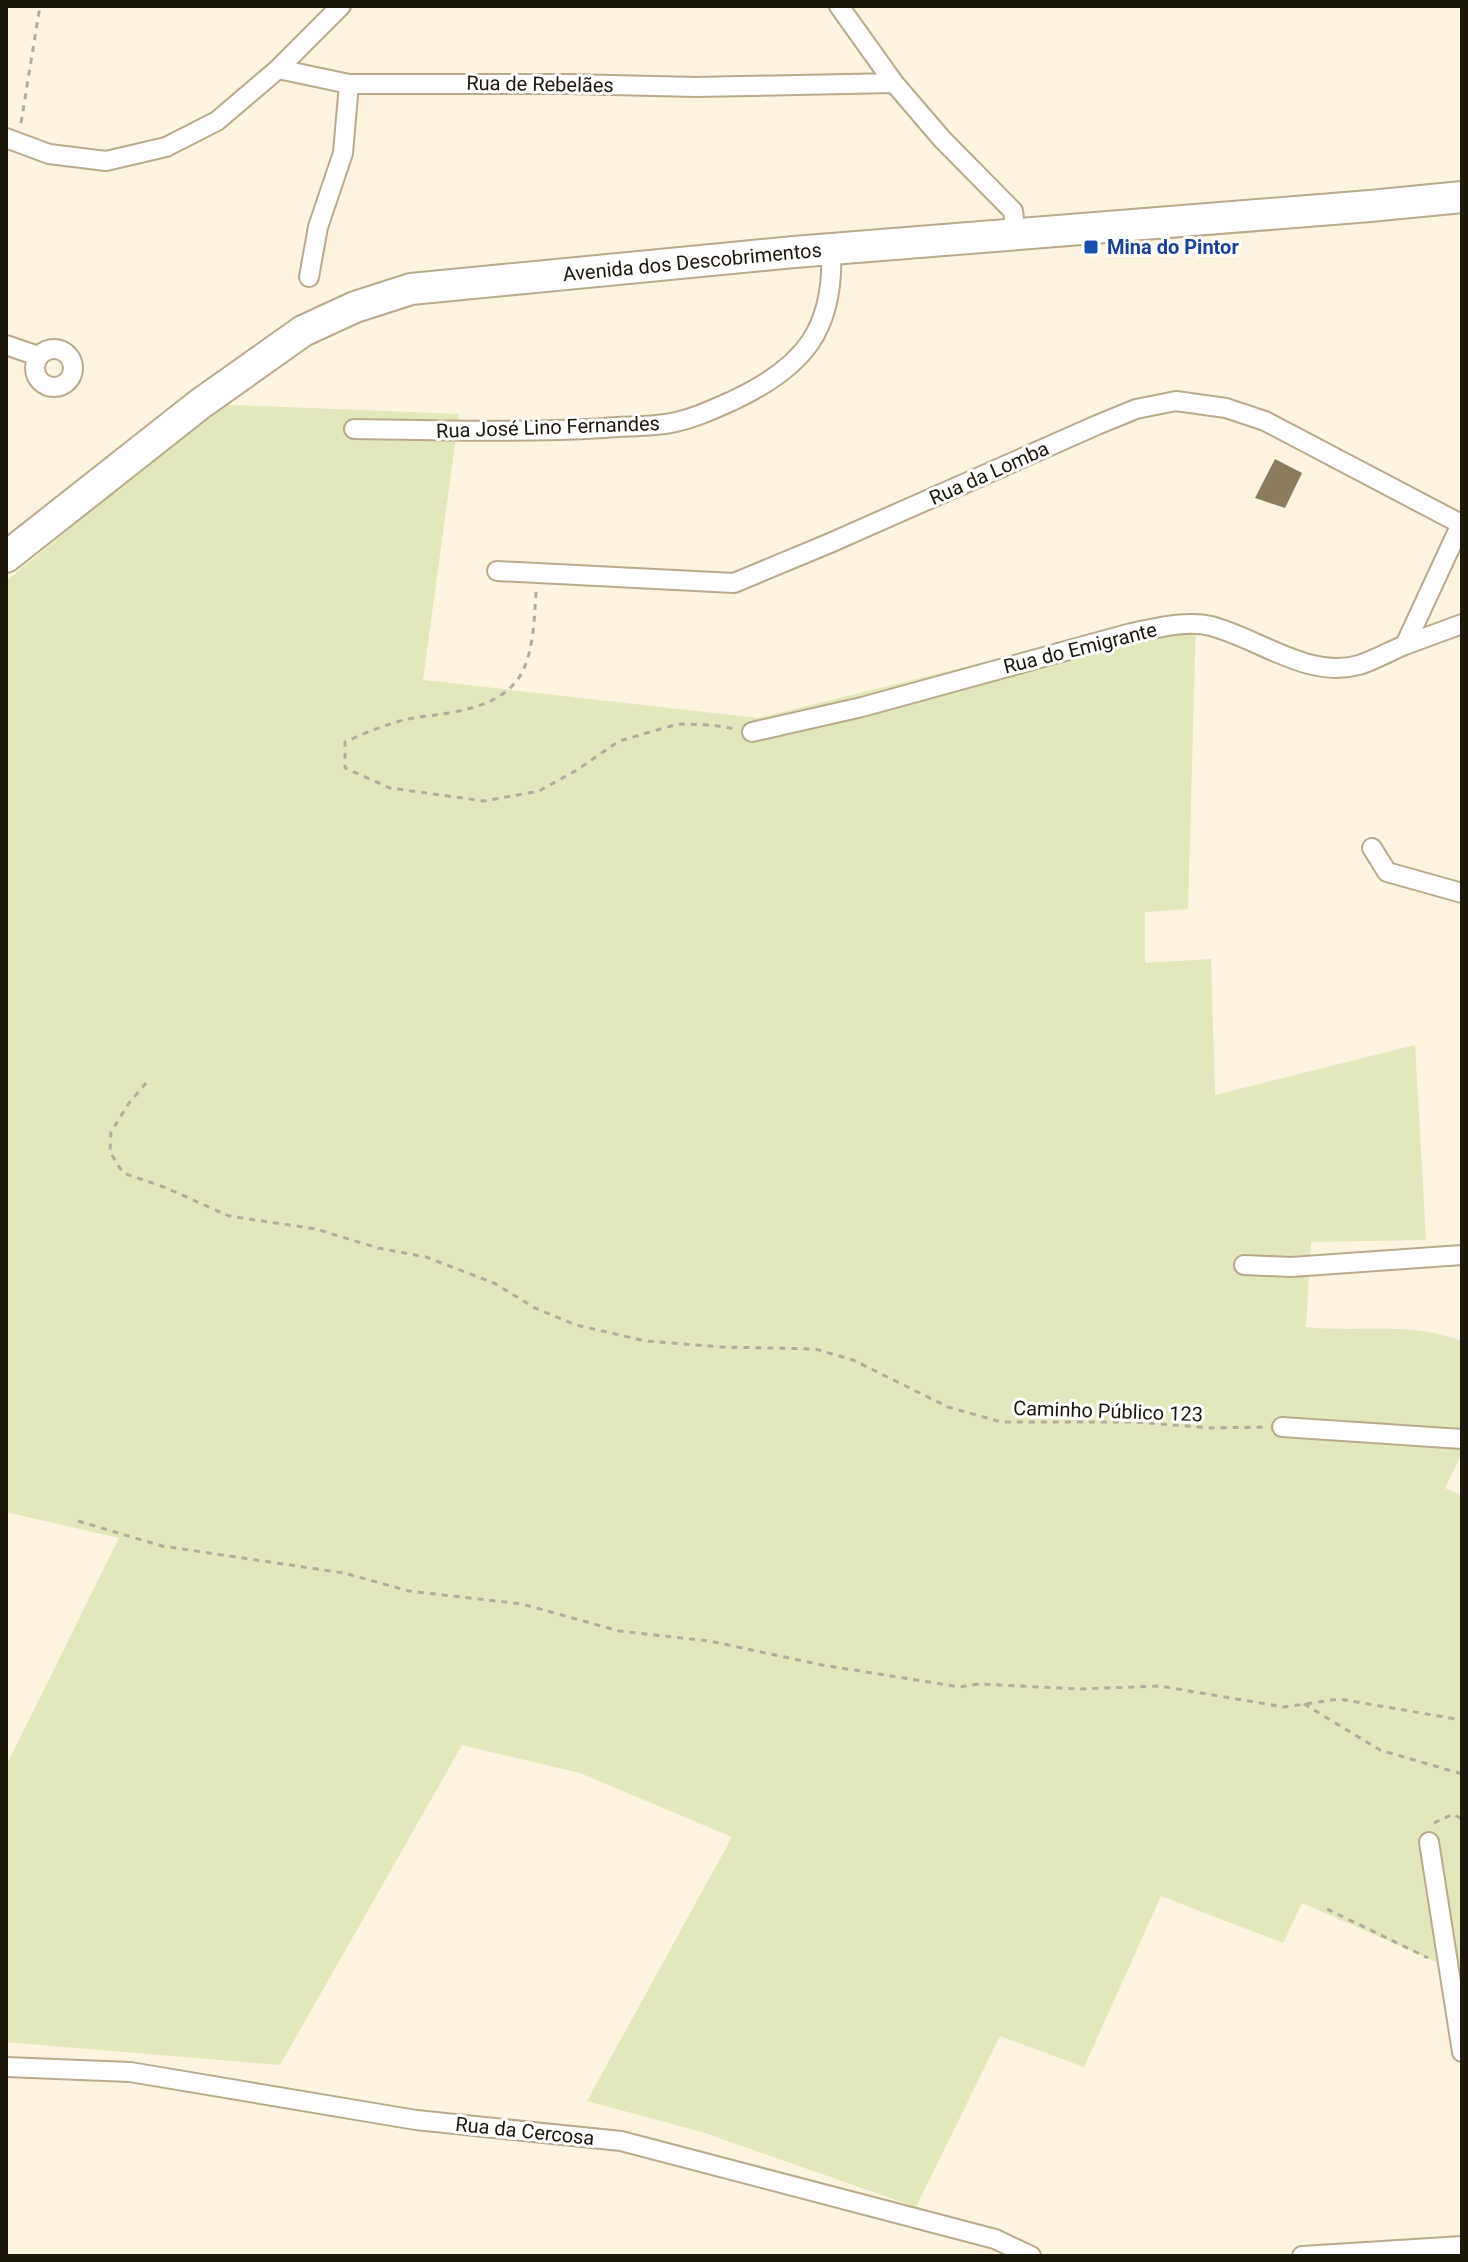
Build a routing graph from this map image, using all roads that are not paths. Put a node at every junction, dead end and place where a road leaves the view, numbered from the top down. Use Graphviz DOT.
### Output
graph roads {
  1 [pos="341,6"];
  2 [pos="839,6"];
  3 [pos="278,69"];
  4 [pos="894,83"];
  5 [pos="349,84"];
  6 [pos="12,141"];
  7 [pos="1462,197"];
  8 [pos="1016,234"];
  9 [pos="831,249"];
  10 [pos="309,277"];
  11 [pos="6,345"];
  12 [pos="38,356"];
  13 [pos="354,429"];
  14 [pos="1462,523"];
  15 [pos="1455,556"];
  16 [pos="6,557"];
  17 [pos="497,571"];
  18 [pos="1462,624"];
  19 [pos="1405,645"];
  20 [pos="752,732"];
  21 [pos="1372,848"];
  22 [pos="1462,893"];
  23 [pos="1462,1255"];
  24 [pos="1244,1265"];
  25 [pos="1282,1427"];
  26 [pos="1462,1439"];
  27 [pos="1429,1842"];
  28 [pos="1462,2052"];
  29 [pos="6,2067"];
  30 [pos="1462,2246"];
  31 [pos="1031,2256"];
  32 [pos="1302,2256"];
  1 -- 3 [label="street"];
  2 -- 4 [label="street"];
  3 -- 5 [label="street, Rua de Rebelães"];
  3 -- 6 [label="street"];
  4 -- 5 [label="street, Rua de Rebelães"];
  4 -- 8 [label="street"];
  5 -- 10 [label="street"];
  7 -- 8 [label="main road, Avenida dos Descobrimentos"];
  8 -- 9 [label="main road, Avenida dos Descobrimentos"];
  9 -- 13 [label="street, Rua José Lino Fernandes"];
  9 -- 16 [label="main road, Avenida dos Descobrimentos"];
  11 -- 12 [label="street"];
  14 -- 15 [label="street"];
  14 -- 17 [label="street, Rua da Lomba"];
  15 -- 19 [label="street"];
  18 -- 19 [label="street, Rua do Emigrante"];
  19 -- 20 [label="street, Rua do Emigrante"];
  21 -- 22 [label="street"];
  23 -- 24 [label="street"];
  25 -- 26 [label="street"];
  27 -- 28 [label="street"];
  29 -- 31 [label="street, Rua da Cercosa"];
  30 -- 32 [label="street"];
}
